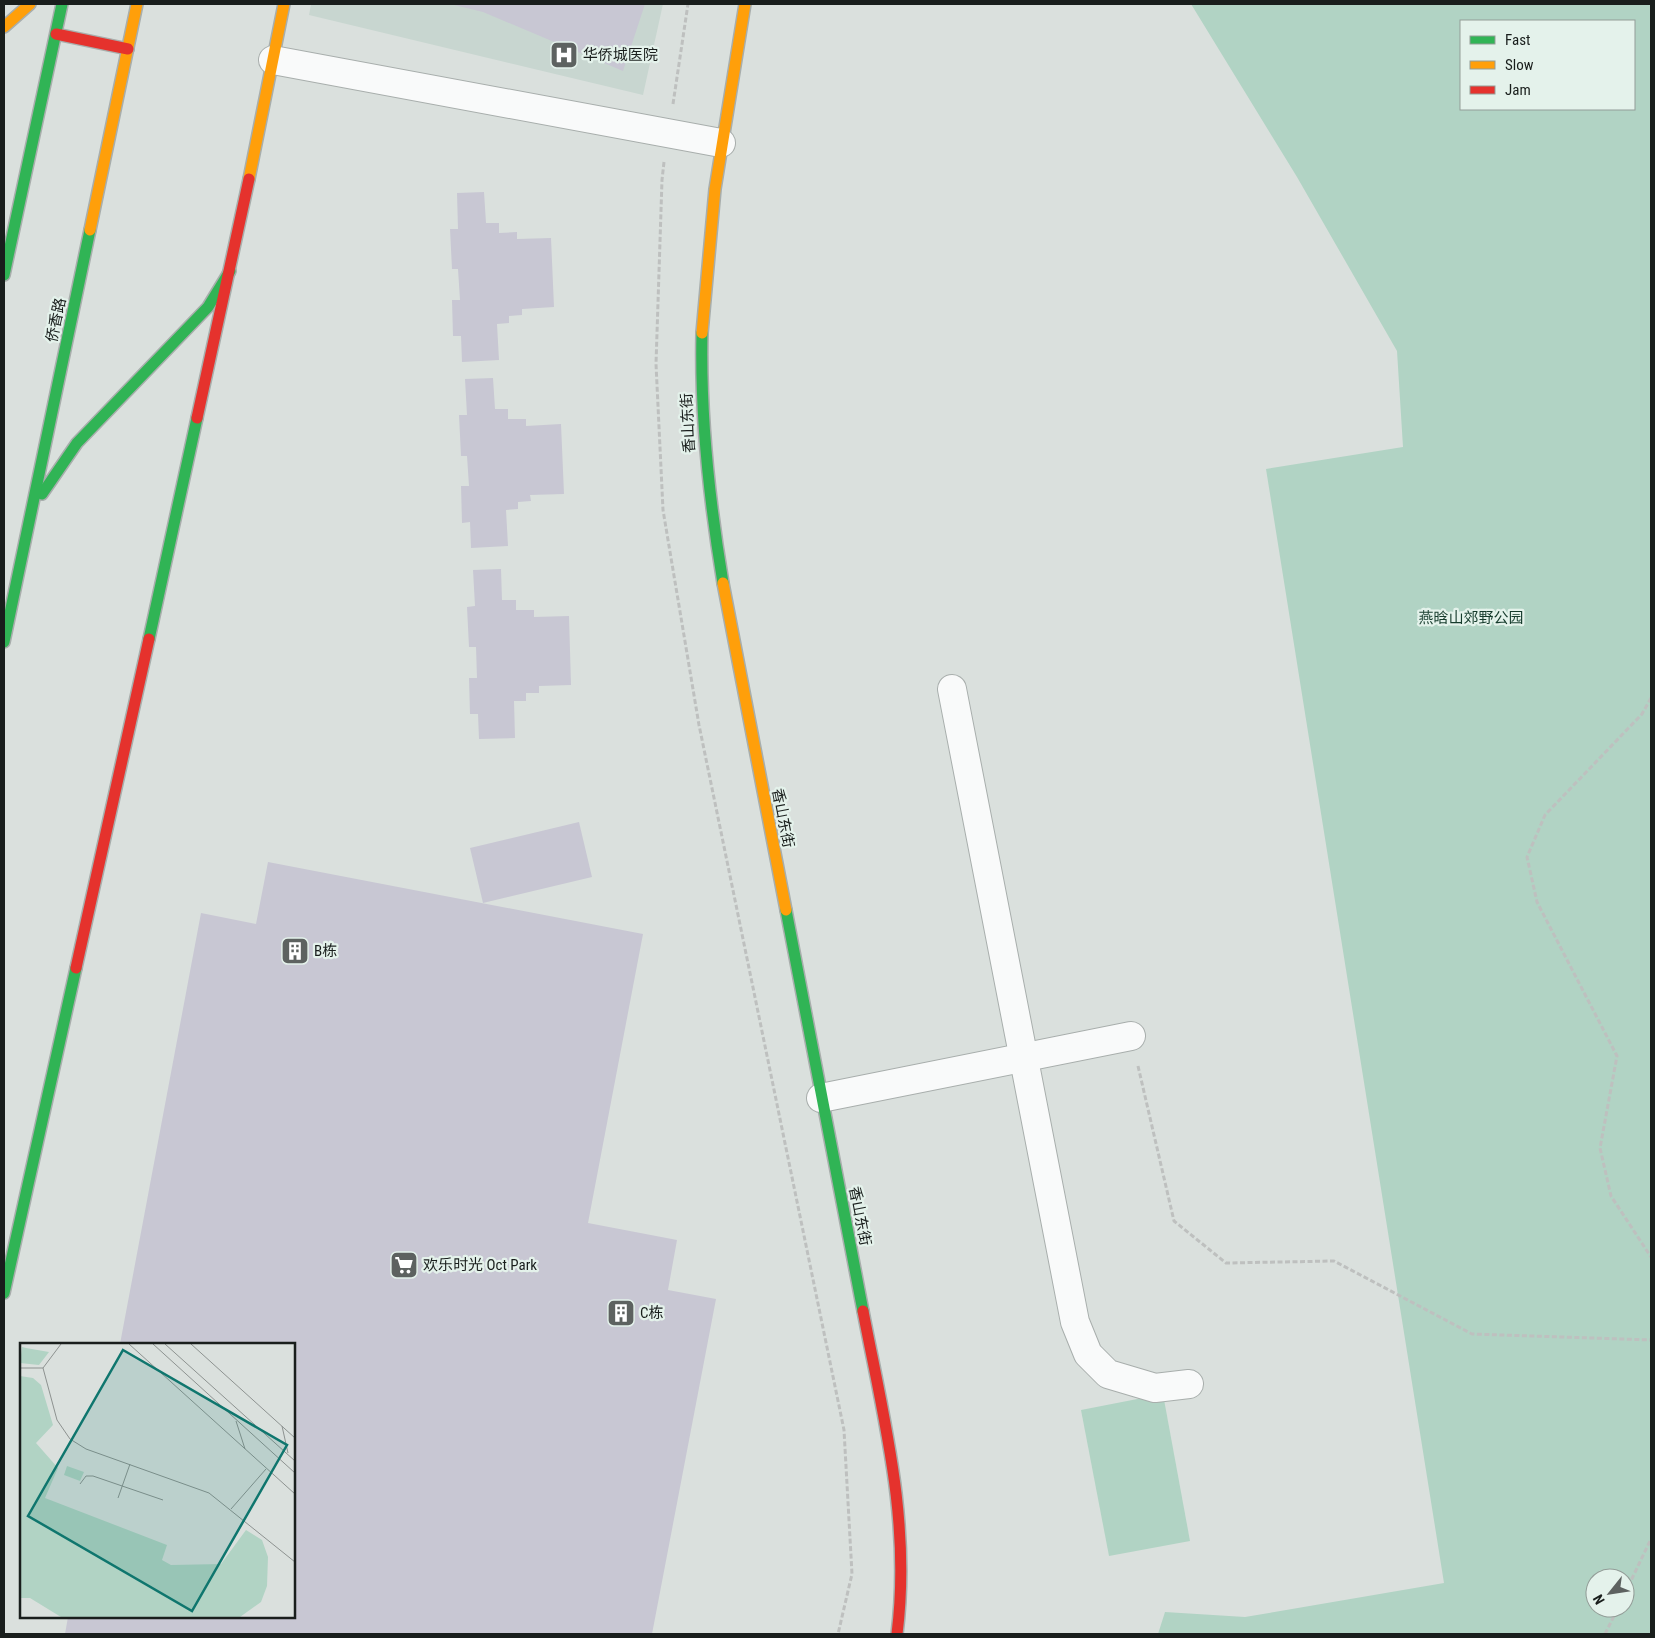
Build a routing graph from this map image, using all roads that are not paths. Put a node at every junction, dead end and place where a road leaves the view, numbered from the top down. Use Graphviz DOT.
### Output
graph roads {
  1 [pos="30,4"];
  2 [pos="62,4"];
  3 [pos="137,4"];
  4 [pos="284,4"];
  5 [pos="745,4"];
  6 [pos="4,27"];
  7 [pos="56,34"];
  8 [pos="128,50"];
  9 [pos="272,60"];
  10 [pos="721,143"];
  11 [pos="230,271"];
  12 [pos="4,275"];
  13 [pos="33,508"];
  14 [pos="4,642"];
  15 [pos="952,689"];
  16 [pos="1131,1036"];
  17 [pos="1023,1058"];
  18 [pos="821,1098"];
  19 [pos="4,1293"];
  20 [pos="1189,1384"];
  21 [pos="897,1634"];
  1 -- 6 [label="main road"];
  2 -- 7 [label="main road"];
  3 -- 8 [label="main road, 侨香路"];
  4 -- 9 [label="main road"];
  5 -- 10 [label="main road, 香山东街"];
  7 -- 8 [label="main road"];
  7 -- 12 [label="main road"];
  8 -- 13 [label="main road, 侨香路"];
  9 -- 10 [label="street"];
  9 -- 11 [label="main road"];
  10 -- 18 [label="main road, 香山东街"];
  11 -- 13 [label="main road"];
  11 -- 19 [label="main road"];
  13 -- 14 [label="main road, 侨香路"];
  15 -- 17 [label="street"];
  16 -- 17 [label="street"];
  17 -- 18 [label="street"];
  17 -- 20 [label="street"];
  18 -- 21 [label="main road, 香山东街"];
}
